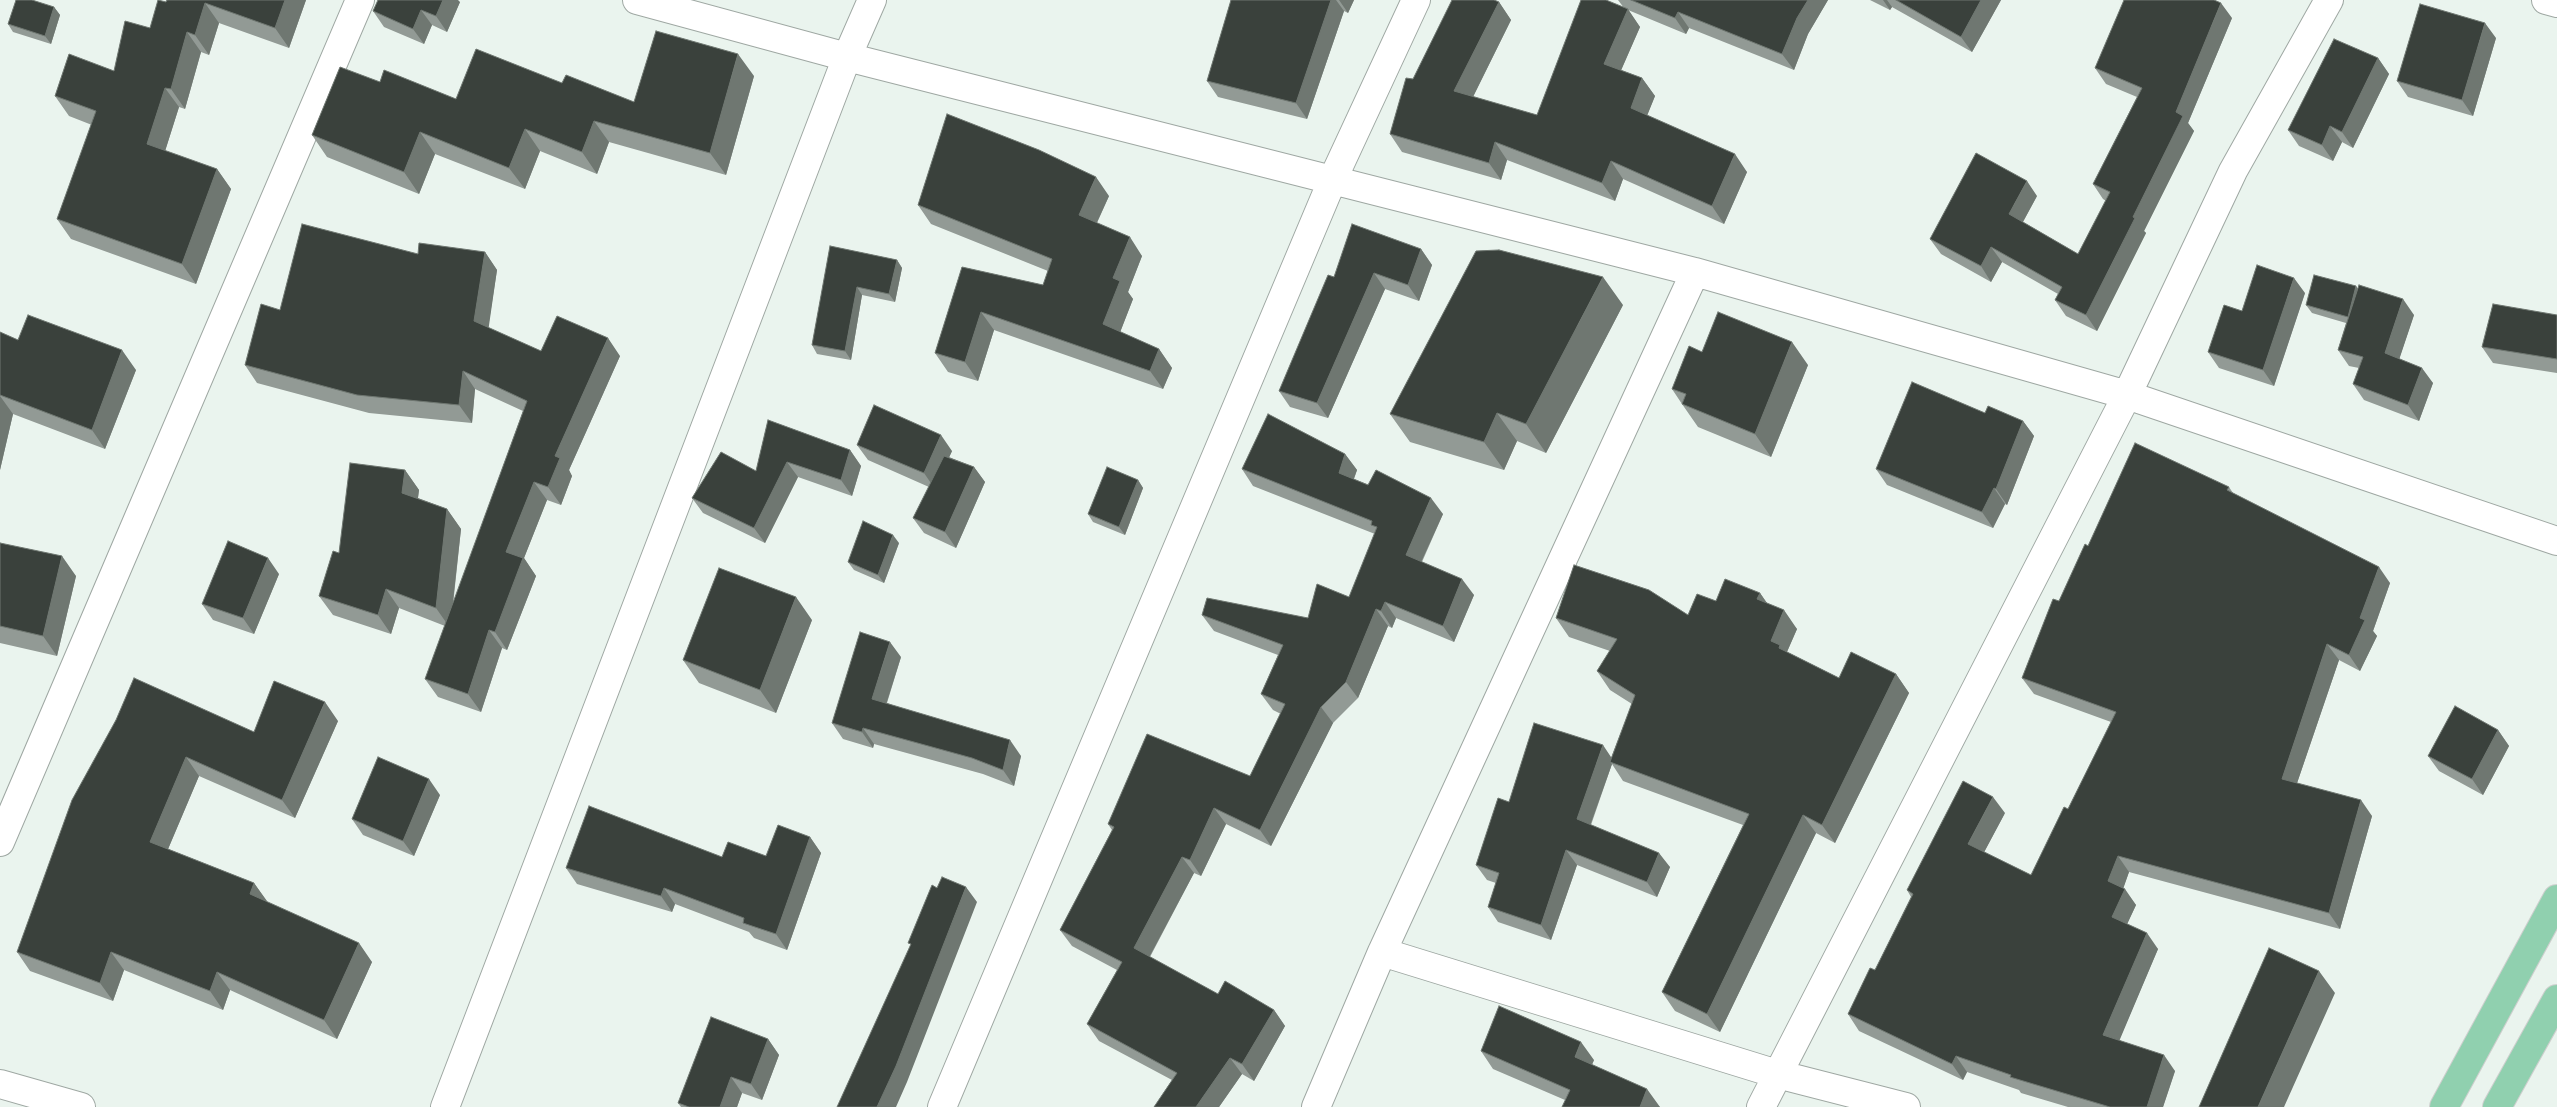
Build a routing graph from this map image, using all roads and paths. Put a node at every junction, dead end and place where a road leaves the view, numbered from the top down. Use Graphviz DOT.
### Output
graph roads {
  1 [pos="360,0"];
  2 [pos="637,0"];
  3 [pos="872,0"];
  4 [pos="1416,0"];
  5 [pos="2328,0"];
  6 [pos="2546,0"];
  7 [pos="2557,3"];
  8 [pos="847,57"];
  9 [pos="1332,181"];
  10 [pos="1695,272"];
  11 [pos="2127,395"];
  12 [pos="2557,541"];
  13 [pos="0,842"];
  14 [pos="2557,899"];
  15 [pos="1382,952"];
  16 [pos="2557,999"];
  17 [pos="1777,1074"];
  18 [pos="0,1084"];
  19 [pos="81,1107"];
  20 [pos="445,1107"];
  21 [pos="942,1107"];
  22 [pos="1316,1107"];
  23 [pos="1761,1107"];
  24 [pos="1906,1107"];
  25 [pos="2444,1107"];
  26 [pos="2497,1107"];
  1 -- 13 [label="street"];
  2 -- 8 [label="street"];
  3 -- 8 [label="street"];
  4 -- 9 [label="street"];
  5 -- 11 [label="street"];
  6 -- 7 [label="street"];
  8 -- 9 [label="street"];
  8 -- 20 [label="street"];
  9 -- 10 [label="street"];
  9 -- 21 [label="street"];
  10 -- 11 [label="street"];
  10 -- 15 [label="street"];
  11 -- 12 [label="street"];
  11 -- 17 [label="street"];
  14 -- 25 [label="main road"];
  15 -- 17 [label="street"];
  15 -- 22 [label="street"];
  16 -- 26 [label="main road"];
  17 -- 23 [label="street"];
  17 -- 24 [label="street"];
  18 -- 19 [label="street"];
}
